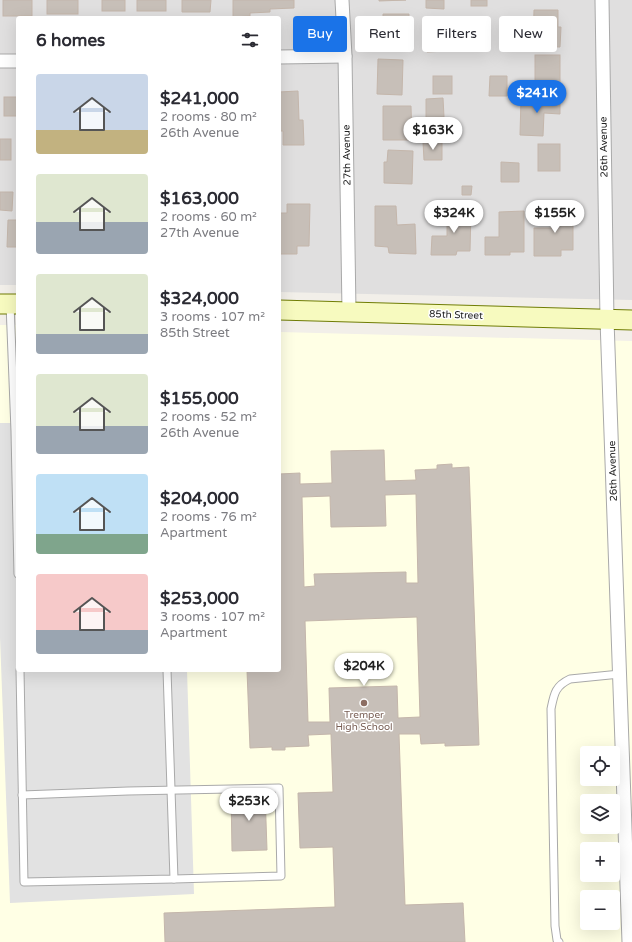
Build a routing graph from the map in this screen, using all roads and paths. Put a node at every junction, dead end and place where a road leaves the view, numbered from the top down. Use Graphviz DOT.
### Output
graph roads {
  1 [pos="342,0"];
  2 [pos="602,0"];
  3 [pos="345,56"];
  4 [pos="281,57"];
  5 [pos="0,61"];
  6 [pos="16,61"];
  7 [pos="9,304"];
  8 [pos="281,310"];
  9 [pos="349,311"];
  10 [pos="607,320"];
  11 [pos="632,320"];
  12 [pos="16,415"];
  13 [pos="20,672"];
  14 [pos="167,672"];
  15 [pos="620,674"];
  16 [pos="171,790"];
  17 [pos="22,795"];
  18 [pos="628,819"];
  19 [pos="174,879"];
  20 [pos="559,942"];
  21 [pos="629,942"];
  1 -- 3 [label="street, 27th Avenue"];
  2 -- 10 [label="street, 26th Avenue"];
  3 -- 4 [label="street"];
  3 -- 9 [label="street, 27th Avenue"];
  5 -- 6 [label="street"];
  7 -- 12 [label="lane"];
  8 -- 9 [label="street, 85th Street"];
  9 -- 10 [label="street, 85th Street"];
  10 -- 11 [label="street, 85th Street"];
  10 -- 15 [label="street, 26th Avenue"];
  13 -- 17 [label="lane"];
  14 -- 16 [label="lane"];
  15 -- 18 [label="street, 26th Avenue"];
  15 -- 20 [label="lane"];
  16 -- 17 [label="lane"];
  16 -- 19 [label="lane"];
  16 -- 19 [label="lane"];
  17 -- 19 [label="lane"];
  18 -- 21 [label="street, 26th Avenue"];
}
